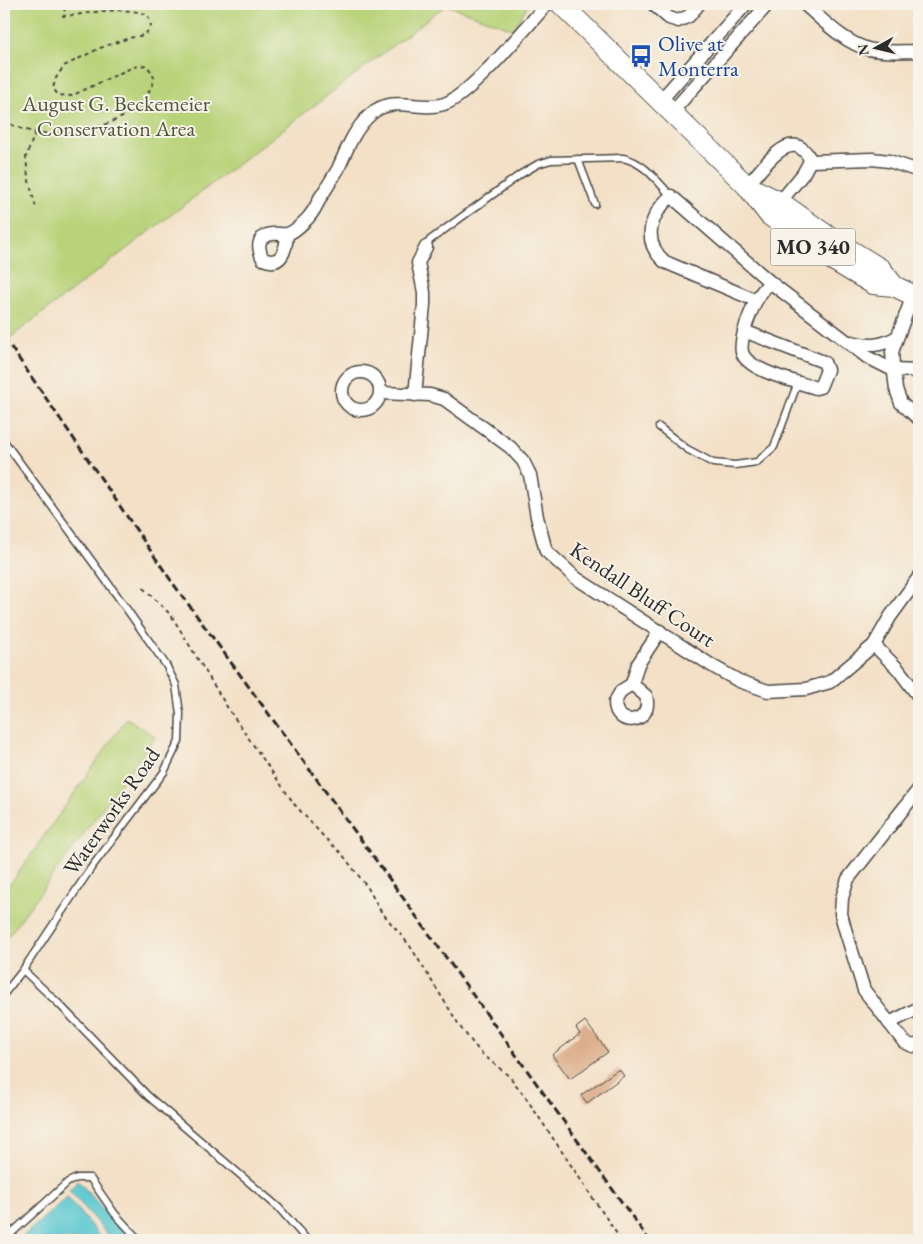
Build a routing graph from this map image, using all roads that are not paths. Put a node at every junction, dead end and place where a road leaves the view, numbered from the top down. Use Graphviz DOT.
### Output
graph roads {
  1 [pos="547,4"];
  2 [pos="561,4"];
  3 [pos="653,4"];
  4 [pos="699,4"];
  5 [pos="746,4"];
  6 [pos="768,4"];
  7 [pos="804,4"];
  8 [pos="919,51"];
  9 [pos="666,107"];
  10 [pos="578,159"];
  11 [pos="810,161"];
  12 [pos="919,171"];
  13 [pos="747,186"];
  14 [pos="671,196"];
  15 [pos="780,202"];
  16 [pos="595,204"];
  17 [pos="287,234"];
  18 [pos="426,247"];
  19 [pos="770,282"];
  20 [pos="894,286"];
  21 [pos="916,296"];
  22 [pos="755,300"];
  23 [pos="744,331"];
  24 [pos="897,337"];
  25 [pos="848,341"];
  26 [pos="893,370"];
  27 [pos="919,371"];
  28 [pos="798,382"];
  29 [pos="381,393"];
  30 [pos="415,395"];
  31 [pos="919,419"];
  32 [pos="659,427"];
  33 [pos="4,441"];
  34 [pos="919,576"];
  35 [pos="660,631"];
  36 [pos="874,645"];
  37 [pos="632,684"];
  38 [pos="919,697"];
  39 [pos="919,789"];
  40 [pos="23,970"];
  41 [pos="4,994"];
  42 [pos="919,1008"];
  43 [pos="889,1023"];
  44 [pos="919,1044"];
  45 [pos="4,1240"];
  46 [pos="139,1240"];
  47 [pos="307,1240"];
  1 -- 17 [label="street"];
  2 -- 9 [label="main road, MO 340"];
  3 -- 4 [label="street"];
  5 -- 9 [label="street"];
  6 -- 9 [label="street"];
  7 -- 8 [label="street"];
  9 -- 13 [label="main road, MO 340"];
  10 -- 14 [label="lane"];
  10 -- 16 [label="lane"];
  10 -- 18 [label="lane"];
  11 -- 12 [label="street"];
  11 -- 13 [label="street"];
  11 -- 15 [label="street"];
  13 -- 15 [label="main road, MO 340"];
  13 -- 20 [label="main road, MO 340"];
  14 -- 19 [label="street"];
  14 -- 22 [label="street"];
  15 -- 20 [label="main road, MO 340"];
  18 -- 30 [label="street"];
  19 -- 22 [label="street"];
  19 -- 25 [label="street"];
  20 -- 21 [label="main road, MO 340"];
  21 -- 24 [label="street"];
  22 -- 23 [label="street"];
  23 -- 28 [label="street"];
  23 -- 28 [label="street"];
  24 -- 25 [label="street"];
  24 -- 26 [label="street"];
  25 -- 26 [label="street"];
  26 -- 27 [label="street"];
  26 -- 31 [label="street"];
  28 -- 32 [label="lane"];
  29 -- 30 [label="street, Kendall Bluff Court"];
  30 -- 35 [label="street, Kendall Bluff Court"];
  33 -- 40 [label="lane, Waterworks Road"];
  34 -- 36 [label="street, Kendall Bluff Court"];
  35 -- 36 [label="street, Kendall Bluff Court"];
  35 -- 37 [label="street"];
  36 -- 38 [label="street"];
  39 -- 43 [label="street"];
  40 -- 41 [label="lane, Waterworks Road"];
  40 -- 47 [label="lane"];
  42 -- 43 [label="street"];
  43 -- 44 [label="street"];
  45 -- 46 [label="lane"];
}
